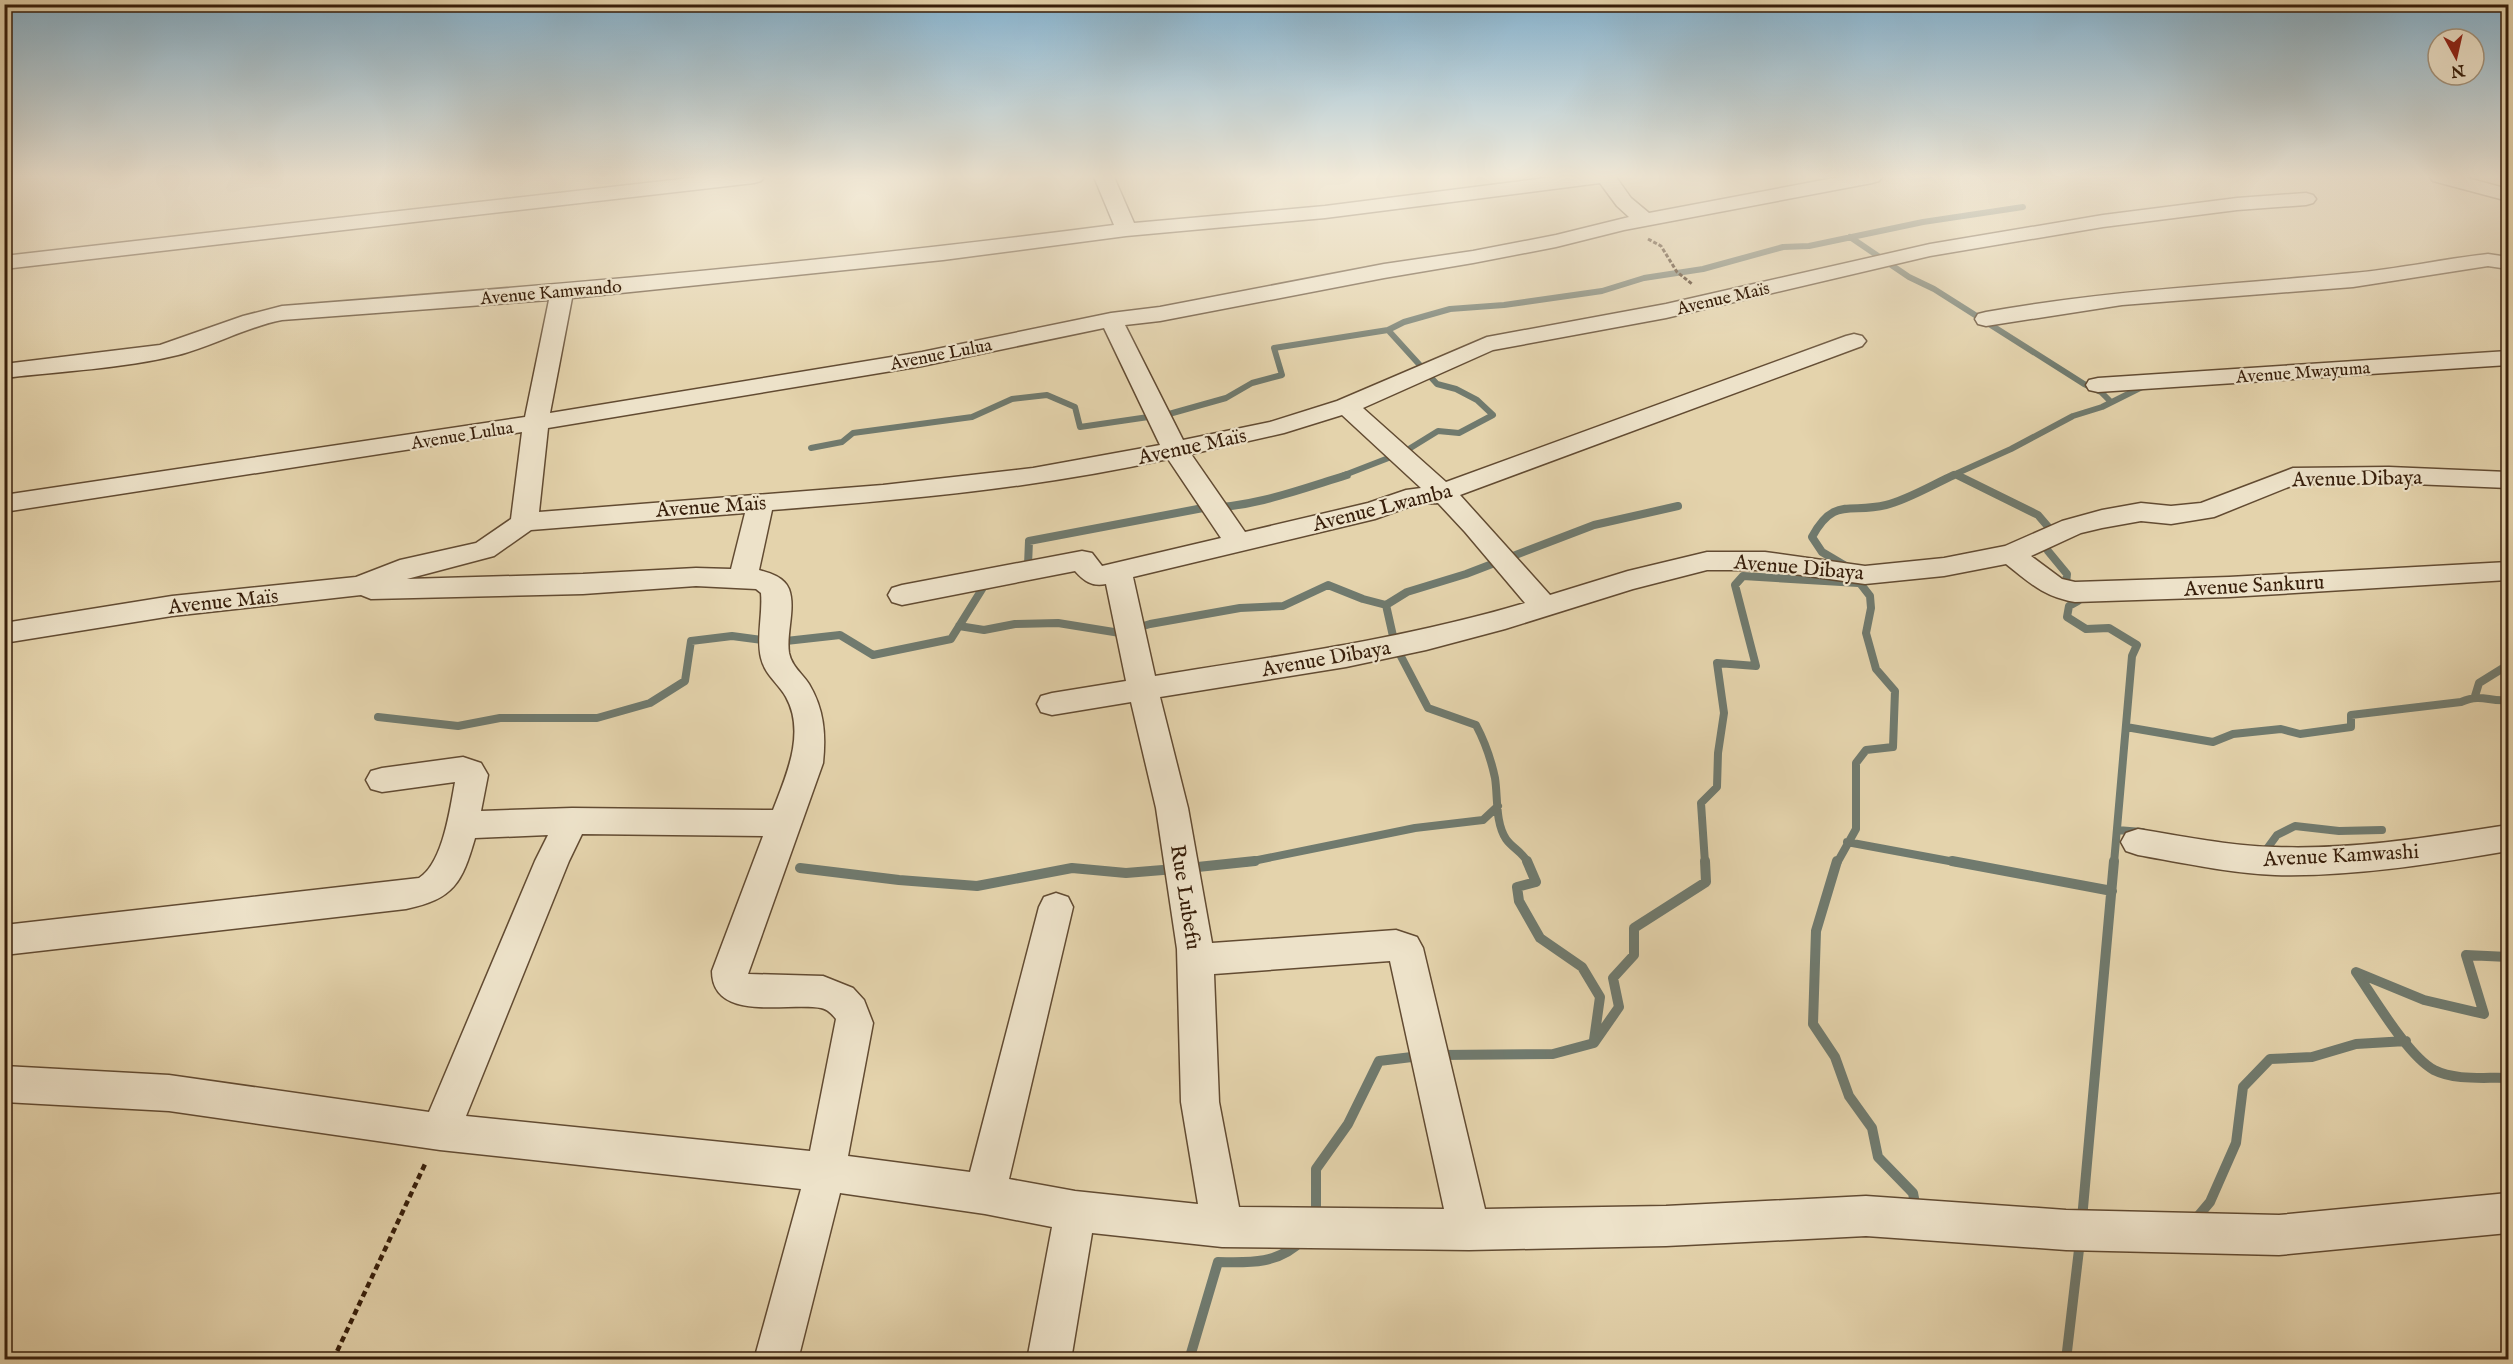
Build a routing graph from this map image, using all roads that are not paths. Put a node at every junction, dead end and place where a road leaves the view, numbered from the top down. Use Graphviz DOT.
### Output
graph roads {
  1 [pos="199,241"];
  2 [pos="1049,241"];
  3 [pos="1557,241"];
  4 [pos="1986,241"];
  5 [pos="4,263"];
  6 [pos="2508,263"];
  7 [pos="562,292"];
  8 [pos="1111,320"];
  9 [pos="1986,320"];
  10 [pos="1854,341"];
  11 [pos="2508,358"];
  12 [pos="4,371"];
  13 [pos="2098,385"];
  14 [pos="1346,406"];
  15 [pos="537,423"];
  16 [pos="1175,450"];
  17 [pos="2508,480"];
  18 [pos="1443,494"];
  19 [pos="761,502"];
  20 [pos="4,504"];
  21 [pos="524,522"];
  22 [pos="1238,543"];
  23 [pos="2011,554"];
  24 [pos="2508,571"];
  25 [pos="1118,572"];
  26 [pos="743,578"];
  27 [pos="359,586"];
  28 [pos="902,595"];
  29 [pos="1544,607"];
  30 [pos="4,633"];
  31 [pos="1143,690"];
  32 [pos="1052,704"];
  33 [pos="382,780"];
  34 [pos="572,821"];
  35 [pos="785,823"];
  36 [pos="462,825"];
  37 [pos="2508,838"];
  38 [pos="2138,842"];
  39 [pos="1056,907"];
  40 [pos="4,940"];
  41 [pos="1195,960"];
  42 [pos="4,1084"];
  43 [pos="440,1132"];
  44 [pos="825,1172"];
  45 [pos="985,1194"];
  46 [pos="1075,1211"];
  47 [pos="2508,1213"];
  48 [pos="1222,1227"];
  49 [pos="1469,1230"];
  50 [pos="777,1359"];
  51 [pos="1049,1359"];
  1 -- 5 [label="street"];
  2 -- 7 [label="street, Avenue Kamwando"];
  3 -- 8 [label="street, Avenue Lulua"];
  4 -- 14 [label="street, Avenue Maïs"];
  6 -- 9 [label="street"];
  7 -- 12 [label="street, Avenue Kamwando"];
  7 -- 15 [label="street"];
  8 -- 15 [label="street, Avenue Lulua"];
  8 -- 16 [label="street"];
  10 -- 18 [label="street, Avenue Lwamba"];
  11 -- 13 [label="street, Avenue Mwayuma"];
  14 -- 16 [label="street, Avenue Maïs"];
  14 -- 18 [label="street"];
  15 -- 20 [label="street, Avenue Lulua"];
  15 -- 21 [label="street"];
  16 -- 19 [label="street, Avenue Maïs"];
  16 -- 22 [label="street"];
  17 -- 23 [label="street, Avenue Dibaya"];
  18 -- 22 [label="street, Avenue Lwamba"];
  18 -- 29 [label="street"];
  19 -- 21 [label="street, Avenue Maïs"];
  19 -- 26 [label="street"];
  21 -- 27 [label="street, Avenue Maïs"];
  22 -- 25 [label="street, Avenue Lwamba"];
  23 -- 24 [label="street, Avenue Sankuru"];
  23 -- 29 [label="street, Avenue Dibaya"];
  25 -- 28 [label="street, Avenue Lwamba"];
  25 -- 31 [label="street, Rue Lubefu"];
  26 -- 27 [label="street"];
  26 -- 35 [label="street"];
  27 -- 30 [label="street, Avenue Maïs"];
  29 -- 31 [label="street, Avenue Dibaya"];
  31 -- 32 [label="street, Avenue Dibaya"];
  31 -- 41 [label="street, Rue Lubefu"];
  33 -- 36 [label="street"];
  34 -- 35 [label="street"];
  34 -- 36 [label="street"];
  34 -- 43 [label="street"];
  35 -- 44 [label="street"];
  36 -- 40 [label="street"];
  37 -- 38 [label="street, Avenue Kamwashi"];
  39 -- 45 [label="street"];
  41 -- 48 [label="street, Rue Lubefu"];
  41 -- 49 [label="street"];
  42 -- 43 [label="street"];
  43 -- 44 [label="street"];
  44 -- 45 [label="street"];
  44 -- 50 [label="street"];
  45 -- 46 [label="street"];
  46 -- 48 [label="street"];
  46 -- 51 [label="street"];
  47 -- 49 [label="street"];
  48 -- 49 [label="street"];
}
